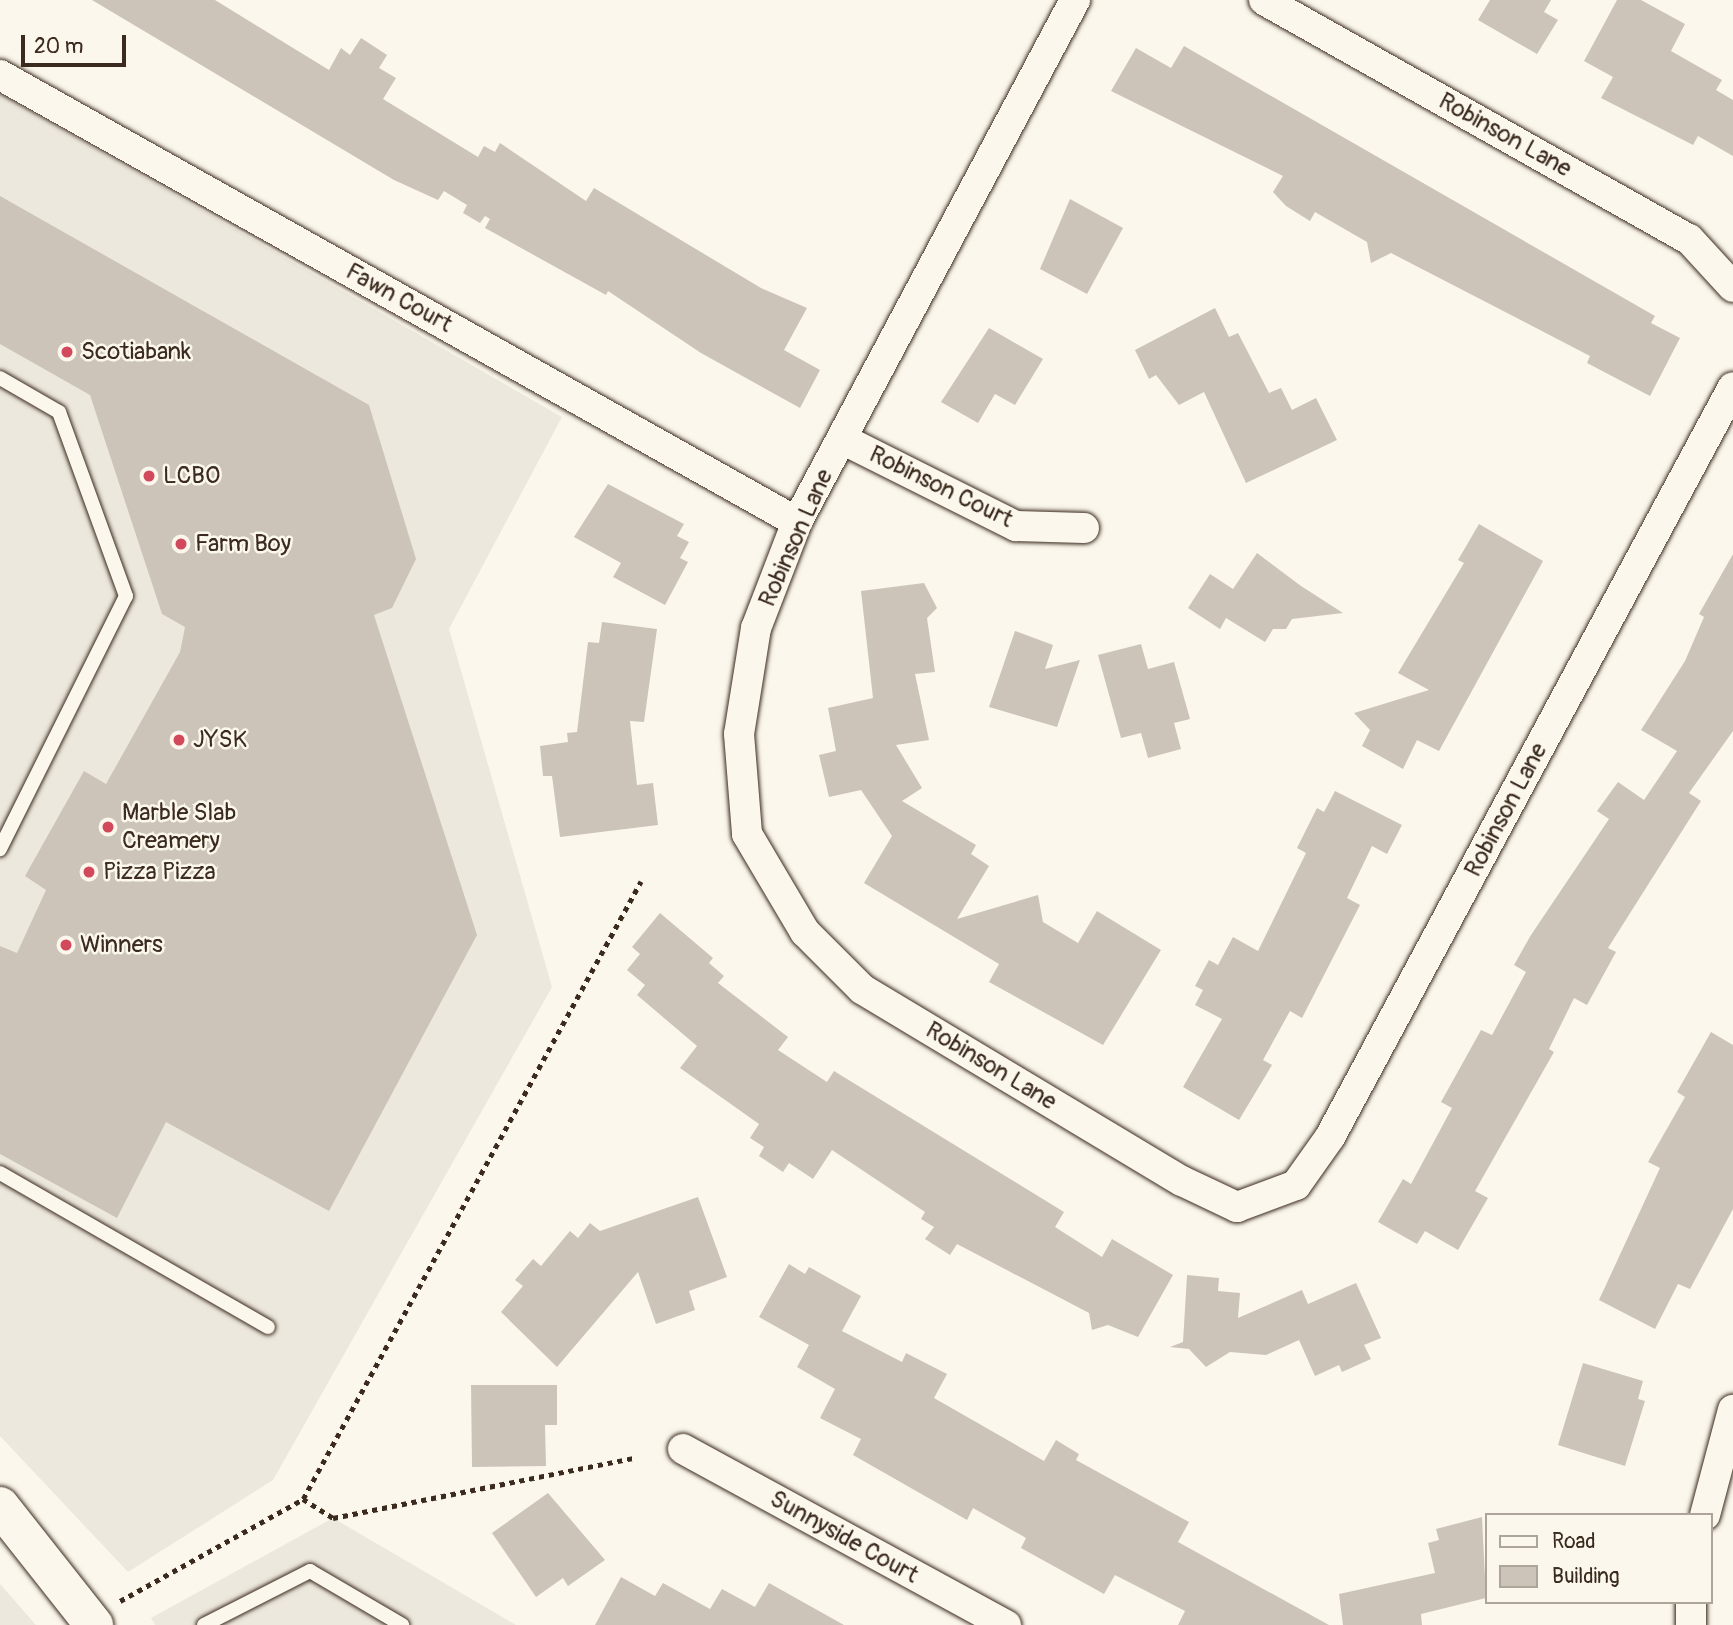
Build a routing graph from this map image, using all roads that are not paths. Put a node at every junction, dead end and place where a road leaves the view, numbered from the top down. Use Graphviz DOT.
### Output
graph roads {
  1 [pos="1075,0"];
  2 [pos="1264,0"];
  3 [pos="0,75"];
  4 [pos="1733,287"];
  5 [pos="0,378"];
  6 [pos="1733,387"];
  7 [pos="842,439"];
  8 [pos="797,522"];
  9 [pos="1084,528"];
  10 [pos="0,849"];
  11 [pos="0,1172"];
  12 [pos="268,1327"];
  13 [pos="1733,1410"];
  14 [pos="683,1449"];
  15 [pos="0,1506"];
  16 [pos="1706,1513"];
  17 [pos="1691,1604"];
  18 [pos="92,1621"];
  19 [pos="204,1625"];
  20 [pos="401,1625"];
  21 [pos="1006,1625"];
  22 [pos="1691,1625"];
  1 -- 7 [label="street, Robinson Lane"];
  2 -- 4 [label="street, Robinson Lane"];
  3 -- 8 [label="street, Fawn Court"];
  5 -- 10 [label="lane"];
  6 -- 8 [label="street, Robinson Lane"];
  7 -- 8 [label="street, Robinson Lane"];
  7 -- 9 [label="street, Robinson Court"];
  11 -- 12 [label="lane"];
  13 -- 16 [label="street"];
  14 -- 21 [label="street, Sunnyside Court"];
  15 -- 18 [label="street"];
  17 -- 22 [label="street"];
  19 -- 20 [label="lane"];
}
